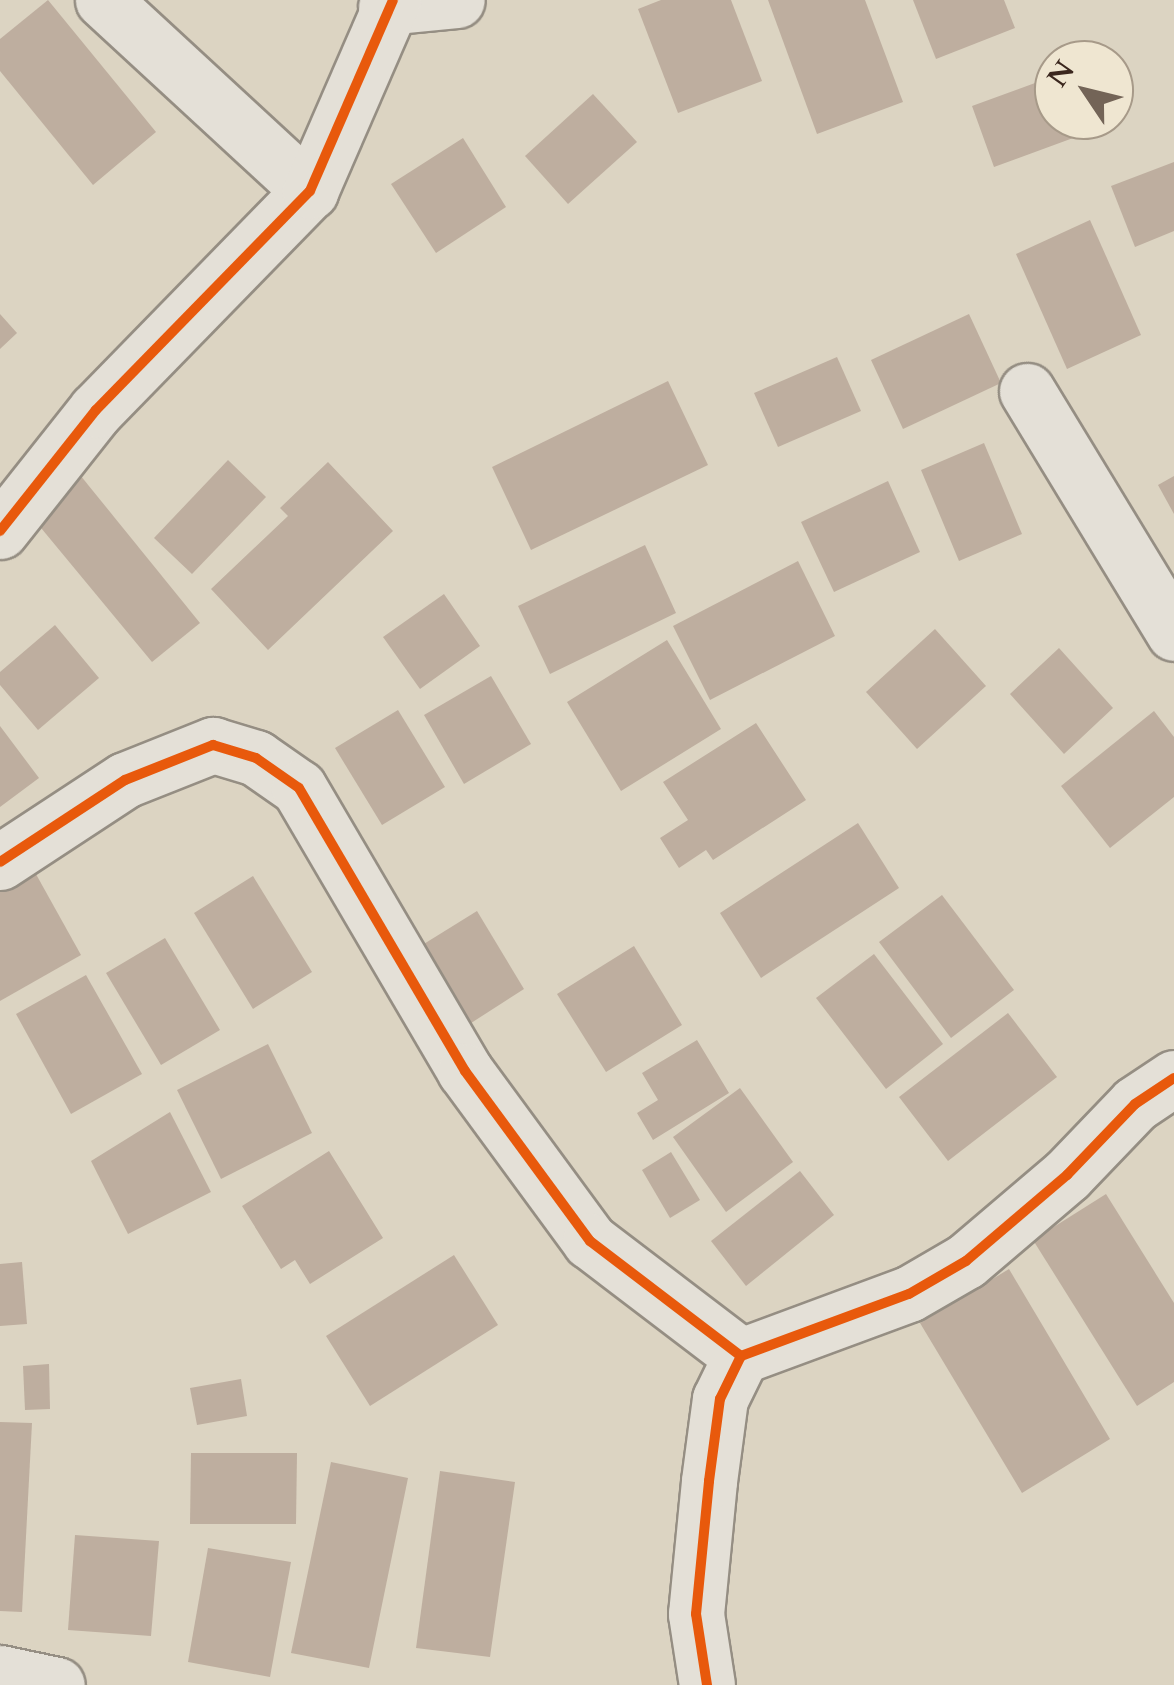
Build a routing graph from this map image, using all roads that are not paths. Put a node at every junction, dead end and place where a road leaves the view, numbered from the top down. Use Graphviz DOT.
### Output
graph roads {
  1 [pos="103,0"];
  2 [pos="457,0"];
  3 [pos="390,3"];
  4 [pos="310,191"];
  5 [pos="1027,391"];
  6 [pos="0,531"];
  7 [pos="1174,633"];
  8 [pos="0,862"];
  9 [pos="1174,1078"];
  10 [pos="741,1356"];
  11 [pos="0,1673"];
  12 [pos="57,1685"];
  13 [pos="707,1685"];
  1 -- 4 [label="street"];
  2 -- 3 [label="street"];
  3 -- 4 [label="street"];
  4 -- 6 [label="street"];
  5 -- 7 [label="street"];
  8 -- 10 [label="street"];
  9 -- 10 [label="street"];
  10 -- 13 [label="street"];
  11 -- 12 [label="street"];
}
